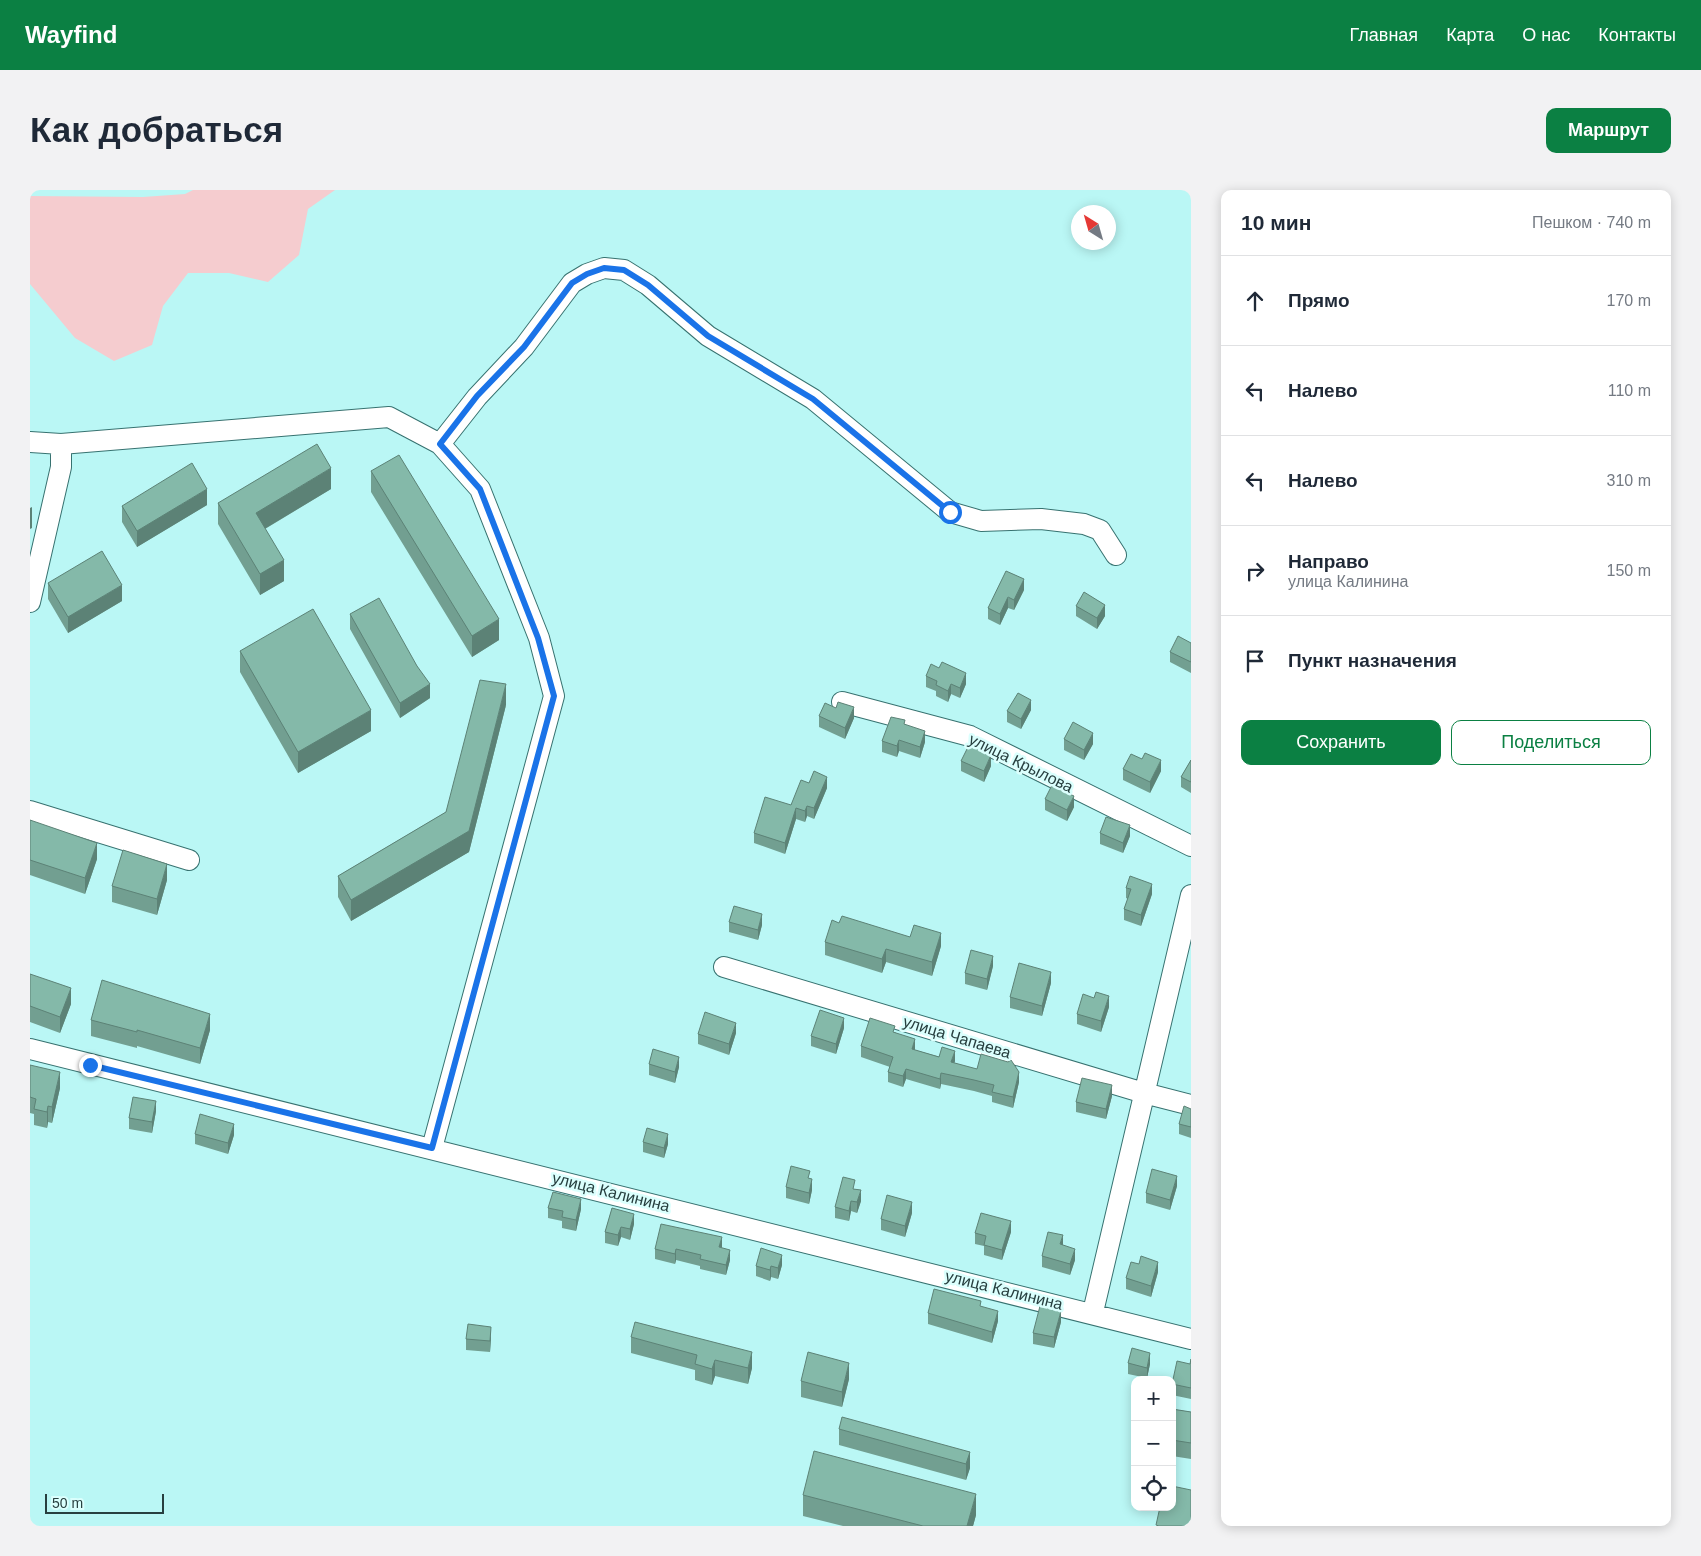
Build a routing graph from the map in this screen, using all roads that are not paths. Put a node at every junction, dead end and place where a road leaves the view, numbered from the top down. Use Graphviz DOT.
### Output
graph roads {
  1 [pos="30,442"];
  2 [pos="61,444"];
  3 [pos="440,444"];
  4 [pos="1116,555"];
  5 [pos="30,602"];
  6 [pos="842,702"];
  7 [pos="30,811"];
  8 [pos="1191,846"];
  9 [pos="189,860"];
  10 [pos="1191,895"];
  11 [pos="724,967"];
  12 [pos="30,1049"];
  13 [pos="1144,1093"];
  14 [pos="1191,1105"];
  15 [pos="432,1148"];
  16 [pos="1092,1312"];
  17 [pos="1191,1339"];
  1 -- 2 [label="street"];
  2 -- 3 [label="street"];
  2 -- 5 [label="street"];
  3 -- 4 [label="street"];
  3 -- 15 [label="street"];
  6 -- 8 [label="street, улица Крылова"];
  7 -- 9 [label="street"];
  10 -- 13 [label="street"];
  11 -- 13 [label="street, улица Чапаева"];
  12 -- 15 [label="street, улица Калинина"];
  13 -- 14 [label="street, улица Чапаева"];
  13 -- 16 [label="street"];
  15 -- 16 [label="street, улица Калинина"];
  16 -- 17 [label="street, улица Калинина"];
}
